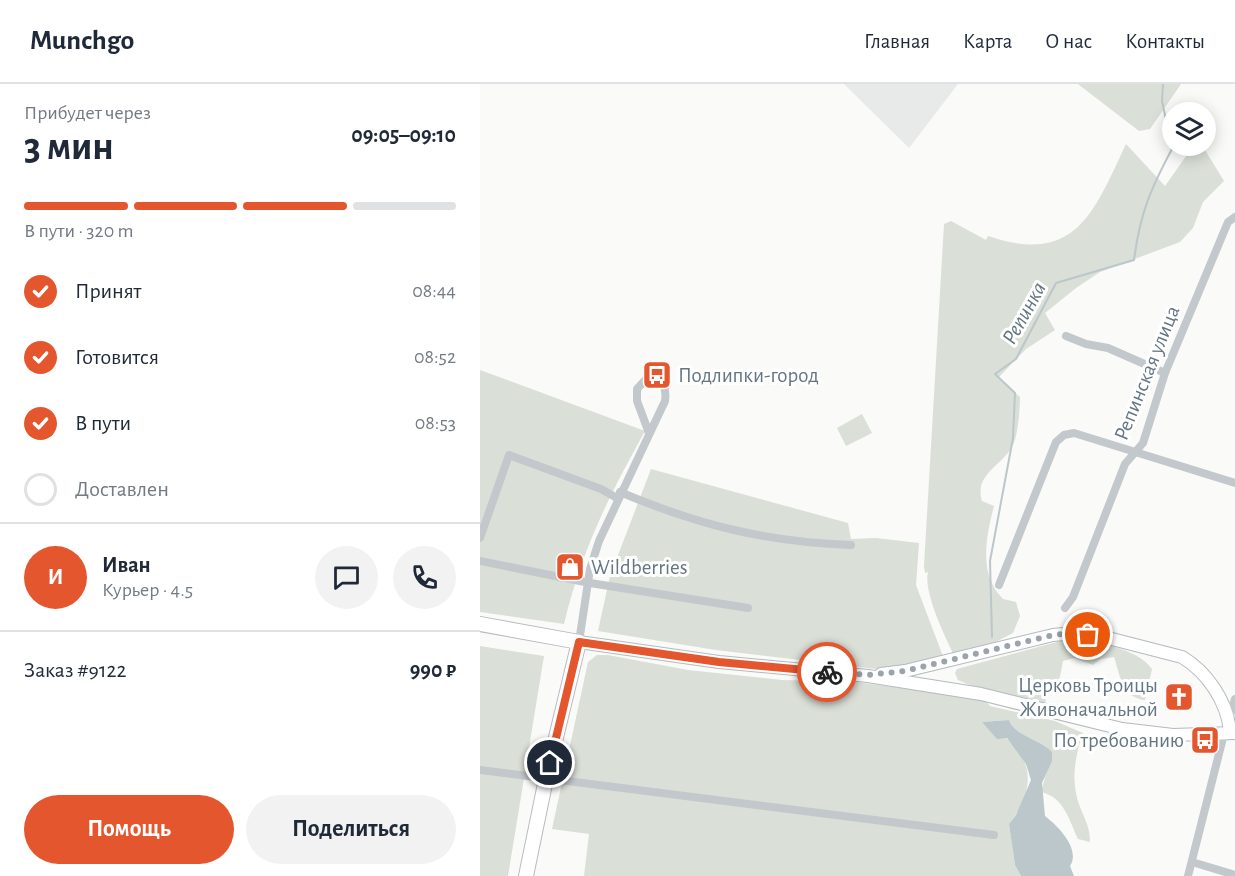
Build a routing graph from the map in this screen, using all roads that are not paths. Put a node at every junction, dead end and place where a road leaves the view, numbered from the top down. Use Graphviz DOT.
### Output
graph roads {
  1 [pos="1235,217"];
  2 [pos="1066,336"];
  3 [pos="1165,373"];
  4 [pos="650,433"];
  5 [pos="1136,453"];
  6 [pos="1235,483"];
  7 [pos="618,495"];
  8 [pos="480,538"];
  9 [pos="851,545"];
  10 [pos="480,561"];
  11 [pos="590,583"];
  12 [pos="999,585"];
  13 [pos="748,608"];
  14 [pos="1065,608"];
  15 [pos="480,624"];
  16 [pos="579,642"];
  17 [pos="868,675"];
  18 [pos="1235,699"];
  19 [pos="1229,729"];
  20 [pos="480,770"];
  21 [pos="546,778"];
  22 [pos="994,835"];
  23 [pos="1192,862"];
  24 [pos="1235,875"];
  25 [pos="526,876"];
  26 [pos="1188,876"];
  1 -- 3 [label="street, Репинская улица"];
  2 -- 3 [label="street"];
  3 -- 5 [label="street, Репинская улица"];
  4 -- 4 [label="street"];
  4 -- 7 [label="street"];
  5 -- 6 [label="street"];
  5 -- 12 [label="street"];
  5 -- 14 [label="street, Репинская улица"];
  7 -- 8 [label="street"];
  7 -- 9 [label="street"];
  7 -- 11 [label="street"];
  10 -- 11 [label="street"];
  11 -- 13 [label="street"];
  11 -- 16 [label="street"];
  15 -- 16 [label="main road"];
  16 -- 17 [label="main road"];
  16 -- 21 [label="main road"];
  17 -- 19 [label="main road"];
  17 -- 19 [label="main road"];
  18 -- 19 [label="street"];
  19 -- 23 [label="street"];
  20 -- 21 [label="street"];
  21 -- 22 [label="street"];
  21 -- 25 [label="main road"];
  23 -- 24 [label="street"];
  23 -- 26 [label="street"];
}
